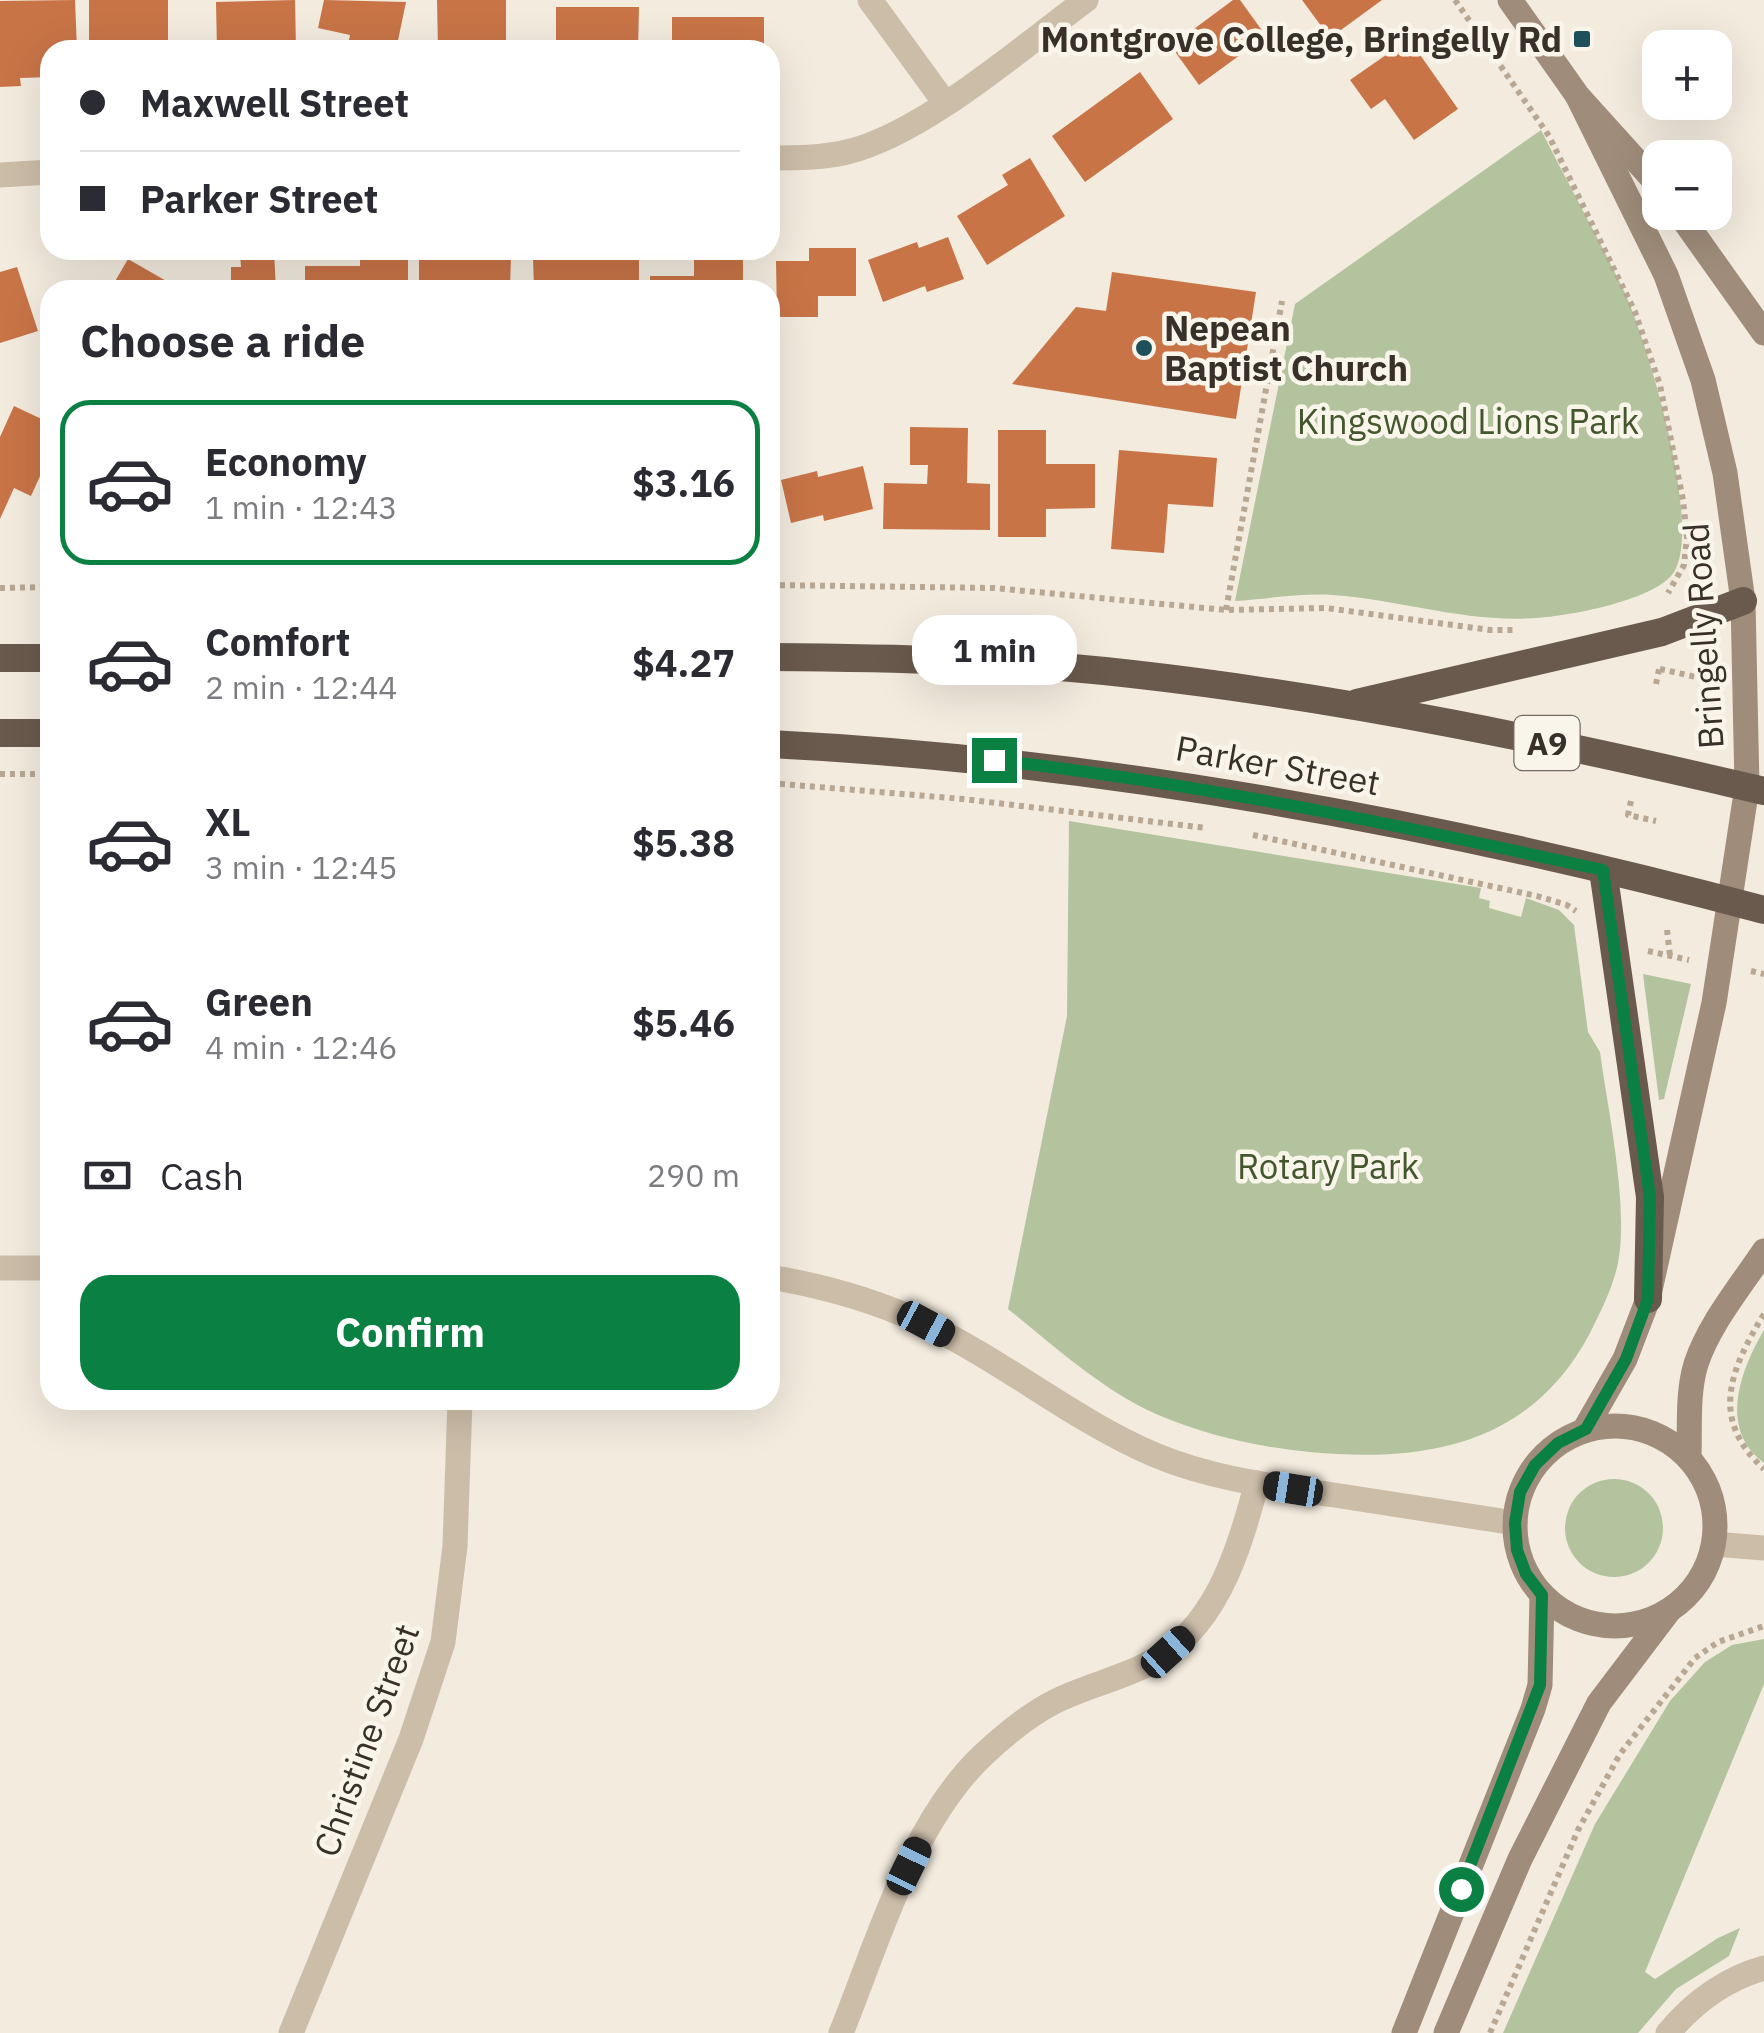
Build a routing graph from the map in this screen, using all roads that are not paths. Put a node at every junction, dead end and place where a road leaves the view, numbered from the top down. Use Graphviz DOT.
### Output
graph roads {
  1 [pos="870,0"];
  2 [pos="1086,0"];
  3 [pos="1510,0"];
  4 [pos="1576,94"];
  5 [pos="945,103"];
  6 [pos="780,157"];
  7 [pos="1642,167"];
  8 [pos="40,173"];
  9 [pos="0,175"];
  10 [pos="1691,230"];
  11 [pos="1764,333"];
  12 [pos="1743,600"];
  13 [pos="780,657"];
  14 [pos="0,658"];
  15 [pos="40,658"];
  16 [pos="1346,705"];
  17 [pos="40,732"];
  18 [pos="0,733"];
  19 [pos="780,745"];
  20 [pos="1756,788"];
  21 [pos="1603,870"];
  22 [pos="1730,901"];
  23 [pos="1764,910"];
  24 [pos="1764,1251"];
  25 [pos="0,1268"];
  26 [pos="40,1268"];
  27 [pos="780,1279"];
  28 [pos="1648,1299"];
  29 [pos="460,1410"];
  30 [pos="1586,1429"];
  31 [pos="1689,1458"];
  32 [pos="1256,1483"];
  33 [pos="1515,1523"];
  34 [pos="1714,1544"];
  35 [pos="1764,1548"];
  36 [pos="1542,1595"];
  37 [pos="1668,1612"];
  38 [pos="1764,1968"];
  39 [pos="291,2033"];
  40 [pos="841,2033"];
  41 [pos="1404,2033"];
  42 [pos="1446,2033"];
  43 [pos="1668,2033"];
  1 -- 5 [label="street"];
  2 -- 5 [label="street"];
  3 -- 4 [label="main road, Bringelly Road"];
  4 -- 7 [label="main road, Bringelly Road"];
  4 -- 12 [label="main road, Bringelly Road"];
  5 -- 6 [label="street"];
  8 -- 9 [label="street"];
  10 -- 11 [label="main road"];
  12 -- 16 [label="highway"];
  12 -- 20 [label="main road, Bringelly Road"];
  13 -- 16 [label="highway, Parker Street / A9"];
  14 -- 15 [label="highway"];
  16 -- 20 [label="highway, Parker Street / A9"];
  17 -- 18 [label="highway"];
  19 -- 21 [label="highway, Parker Street"];
  20 -- 22 [label="main road, Bringelly Road"];
  21 -- 22 [label="highway, Parker Street"];
  21 -- 28 [label="highway"];
  22 -- 23 [label="highway, Parker Street"];
  22 -- 28 [label="main road, Bringelly Road"];
  24 -- 31 [label="main road"];
  25 -- 26 [label="street"];
  27 -- 32 [label="street"];
  28 -- 30 [label="main road, Bringelly Road"];
  29 -- 39 [label="street, Christine Street"];
  30 -- 31 [label="main road"];
  30 -- 33 [label="main road"];
  31 -- 34 [label="main road"];
  32 -- 33 [label="street"];
  32 -- 40 [label="street"];
  33 -- 36 [label="main road"];
  34 -- 35 [label="street"];
  34 -- 37 [label="main road"];
  36 -- 37 [label="main road"];
  36 -- 41 [label="main road"];
  37 -- 42 [label="main road"];
  38 -- 43 [label="street"];
}
